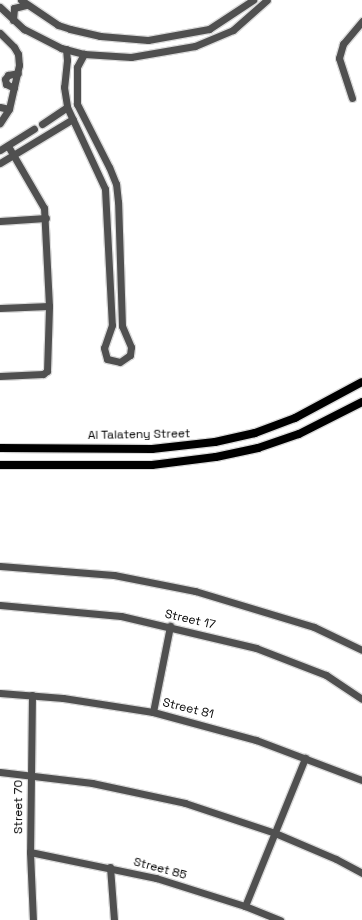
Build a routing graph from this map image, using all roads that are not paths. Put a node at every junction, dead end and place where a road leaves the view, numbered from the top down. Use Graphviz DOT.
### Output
graph roads {
  1 [pos="253,0"];
  2 [pos="267,0"];
  3 [pos="23,2"];
  4 [pos="0,6"];
  5 [pos="13,20"];
  6 [pos="362,21"];
  7 [pos="0,33"];
  8 [pos="166,37"];
  9 [pos="66,49"];
  10 [pos="169,50"];
  11 [pos="84,54"];
  12 [pos="18,73"];
  13 [pos="64,86"];
  14 [pos="75,86"];
  15 [pos="14,88"];
  16 [pos="352,98"];
  17 [pos="0,107"];
  18 [pos="67,107"];
  19 [pos="9,109"];
  20 [pos="72,119"];
  21 [pos="0,123"];
  22 [pos="42,124"];
  23 [pos="34,129"];
  24 [pos="8,146"];
  25 [pos="0,150"];
  26 [pos="11,156"];
  27 [pos="0,163"];
  28 [pos="46,218"];
  29 [pos="0,221"];
  30 [pos="49,306"];
  31 [pos="0,308"];
  32 [pos="0,376"];
  33 [pos="362,382"];
  34 [pos="362,402"];
  35 [pos="0,448"];
  36 [pos="0,465"];
  37 [pos="0,566"];
  38 [pos="0,605"];
  39 [pos="170,626"];
  40 [pos="362,650"];
  41 [pos="0,693"];
  42 [pos="32,695"];
  43 [pos="362,699"];
  44 [pos="153,712"];
  45 [pos="305,758"];
  46 [pos="0,772"];
  47 [pos="30,775"];
  48 [pos="362,780"];
  49 [pos="274,833"];
  50 [pos="30,852"];
  51 [pos="110,867"];
  52 [pos="362,873"];
  53 [pos="245,906"];
  54 [pos="33,920"];
  55 [pos="114,920"];
  56 [pos="280,920"];
  1 -- 8 [label="street"];
  2 -- 10 [label="street"];
  3 -- 5 [label="street"];
  3 -- 8 [label="street"];
  4 -- 5 [label="street"];
  5 -- 9 [label="street"];
  6 -- 16 [label="street"];
  7 -- 12 [label="street"];
  8 -- 10 [label="street"];
  9 -- 11 [label="street"];
  9 -- 13 [label="street"];
  10 -- 11 [label="street"];
  11 -- 14 [label="street"];
  12 -- 15 [label="street"];
  12 -- 15 [label="street"];
  13 -- 14 [label="street"];
  13 -- 18 [label="street"];
  14 -- 20 [label="street"];
  15 -- 19 [label="street"];
  17 -- 19 [label="street"];
  18 -- 20 [label="street"];
  18 -- 22 [label="street"];
  19 -- 21 [label="street"];
  20 -- 26 [label="street"];
  23 -- 24 [label="street"];
  24 -- 25 [label="street"];
  24 -- 26 [label="street"];
  26 -- 27 [label="street"];
  26 -- 28 [label="street"];
  28 -- 29 [label="street"];
  28 -- 30 [label="street"];
  30 -- 31 [label="street"];
  30 -- 32 [label="street"];
  33 -- 35 [label="main road, Al Talateny Street"];
  34 -- 36 [label="main road"];
  37 -- 40 [label="street"];
  38 -- 39 [label="street, Street 17"];
  39 -- 43 [label="street, Street 17"];
  39 -- 44 [label="street"];
  41 -- 42 [label="street, Street 81"];
  42 -- 44 [label="street, Street 81"];
  42 -- 47 [label="street, Street 70"];
  44 -- 45 [label="street, Street 81"];
  45 -- 48 [label="street, Street 81"];
  45 -- 49 [label="street"];
  46 -- 47 [label="street"];
  47 -- 49 [label="street"];
  47 -- 50 [label="street, Street 70"];
  49 -- 52 [label="street"];
  49 -- 53 [label="street"];
  50 -- 51 [label="street, Street 85"];
  50 -- 54 [label="street, Street 70"];
  51 -- 53 [label="street, Street 85"];
  51 -- 55 [label="street"];
  53 -- 56 [label="street, Street 85"];
}
